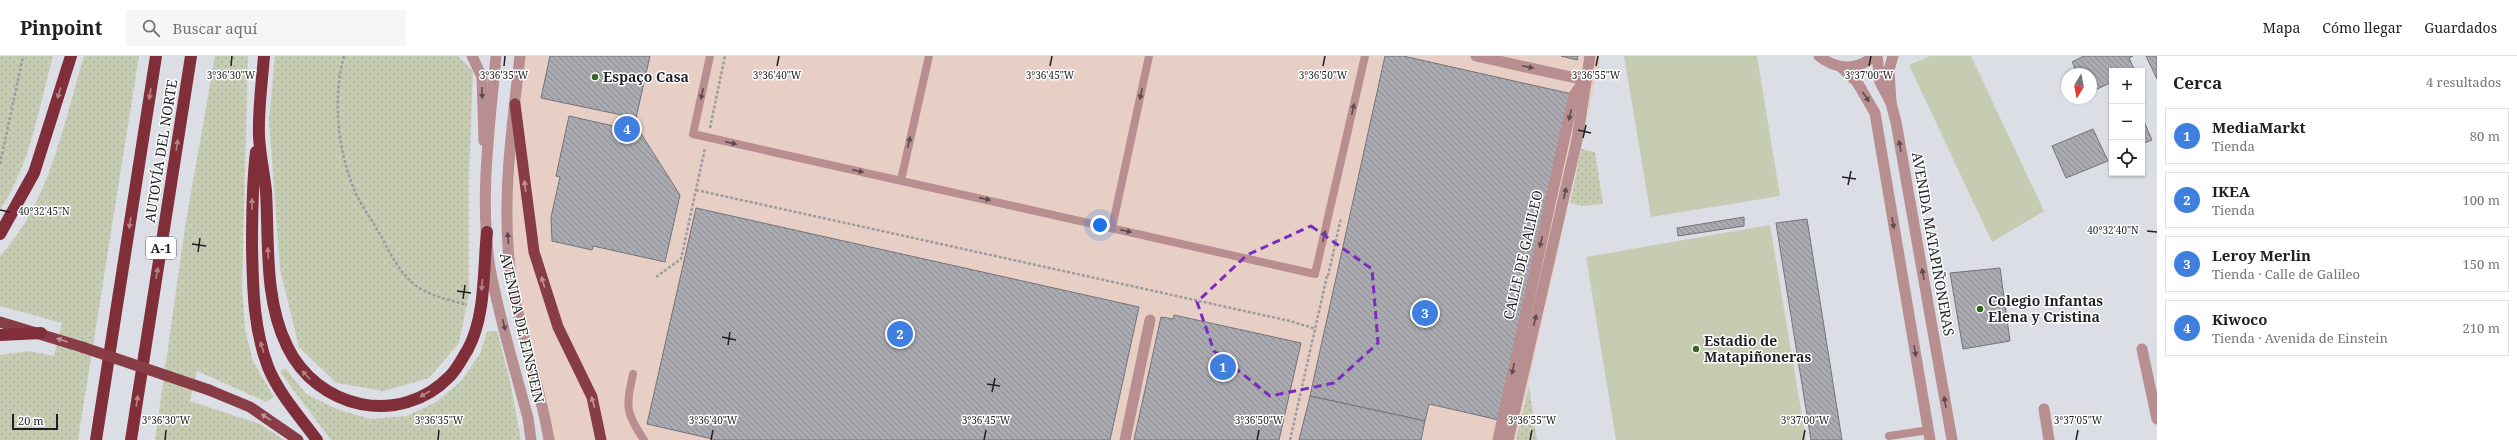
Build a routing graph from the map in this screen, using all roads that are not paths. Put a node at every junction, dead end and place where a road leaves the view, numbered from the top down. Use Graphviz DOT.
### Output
graph roads {
  1 [pos="71,56"];
  2 [pos="156,56"];
  3 [pos="191,56"];
  4 [pos="264,56"];
  5 [pos="472,56"];
  6 [pos="496,56"];
  7 [pos="520,56"];
  8 [pos="524,56"];
  9 [pos="710,56"];
  10 [pos="929,56"];
  11 [pos="1149,56"];
  12 [pos="1365,56"];
  13 [pos="1476,56"];
  14 [pos="1590,56"];
  15 [pos="1819,56"];
  16 [pos="1873,56"];
  17 [pos="1876,56"];
  18 [pos="1893,56"];
  19 [pos="1841,67"];
  20 [pos="518,69"];
  21 [pos="1585,80"];
  22 [pos="1891,103"];
  23 [pos="515,104"];
  24 [pos="259,136"];
  25 [pos="486,176"];
  26 [pos="901,180"];
  27 [pos="1112,228"];
  28 [pos="487,232"];
  29 [pos="0,234"];
  30 [pos="1150,320"];
  31 [pos="0,322"];
  32 [pos="41,333"];
  33 [pos="0,335"];
  34 [pos="2142,349"];
  35 [pos="633,374"];
  36 [pos="2044,409"];
  37 [pos="2157,418"];
  38 [pos="1929,435"];
  39 [pos="1889,436"];
  40 [pos="96,440"];
  41 [pos="130,440"];
  42 [pos="298,440"];
  43 [pos="317,440"];
  44 [pos="531,440"];
  45 [pos="549,440"];
  46 [pos="601,440"];
  47 [pos="644,440"];
  48 [pos="1126,440"];
  49 [pos="1498,440"];
  50 [pos="1508,440"];
  51 [pos="1952,440"];
  52 [pos="2049,440"];
  1 -- 29 [label="highway, one-way"];
  2 -- 40 [label="highway, AUTOVÍA DEL NORTE / A-1, one-way"];
  41 -- 3 [label="highway, AUTOVÍA DEL NORTE / A-1, one-way"];
  4 -- 24 [label="highway"];
  5 -- 25 [label="street, one-way"];
  6 -- 25 [label="street, AVENIDA DE EINSTEIN"];
  7 -- 20 [label="street, AVENIDA DE EINSTEIN"];
  8 -- 20 [label="lane"];
  9 -- 26 [label="lane, one-way"];
  26 -- 10 [label="lane, one-way"];
  11 -- 27 [label="lane, one-way"];
  27 -- 12 [label="lane, one-way"];
  13 -- 21 [label="street, one-way"];
  14 -- 21 [label="street, CALLE DE GALILEO"];
  15 -- 19 [label="street"];
  16 -- 19 [label="street"];
  17 -- 22 [label="street, AVENIDA MATAPIÑONERAS"];
  18 -- 22 [label="street"];
  19 -- 38 [label="street, one-way"];
  20 -- 23 [label="street, AVENIDA DE EINSTEIN"];
  21 -- 49 [label="street, CALLE DE GALILEO, one-way"];
  50 -- 21 [label="street, CALLE DE GALILEO, one-way"];
  51 -- 22 [label="street, AVENIDA MATAPIÑONERAS, one-way"];
  45 -- 23 [label="street, AVENIDA DE EINSTEIN, one-way"];
  46 -- 23 [label="highway, one-way"];
  28 -- 24 [label="highway, one-way"];
  43 -- 24 [label="highway, one-way"];
  25 -- 28 [label="street, AVENIDA DE EINSTEIN"];
  26 -- 27 [label="lane, one-way"];
  28 -- 44 [label="street, AVENIDA DE EINSTEIN, one-way"];
  30 -- 48 [label="street"];
  31 -- 32 [label="highway"];
  32 -- 33 [label="highway"];
  42 -- 32 [label="highway, one-way, bridge"];
  34 -- 37 [label="street"];
  35 -- 47 [label="lane"];
  36 -- 52 [label="street"];
  38 -- 39 [label="lane"];
}
